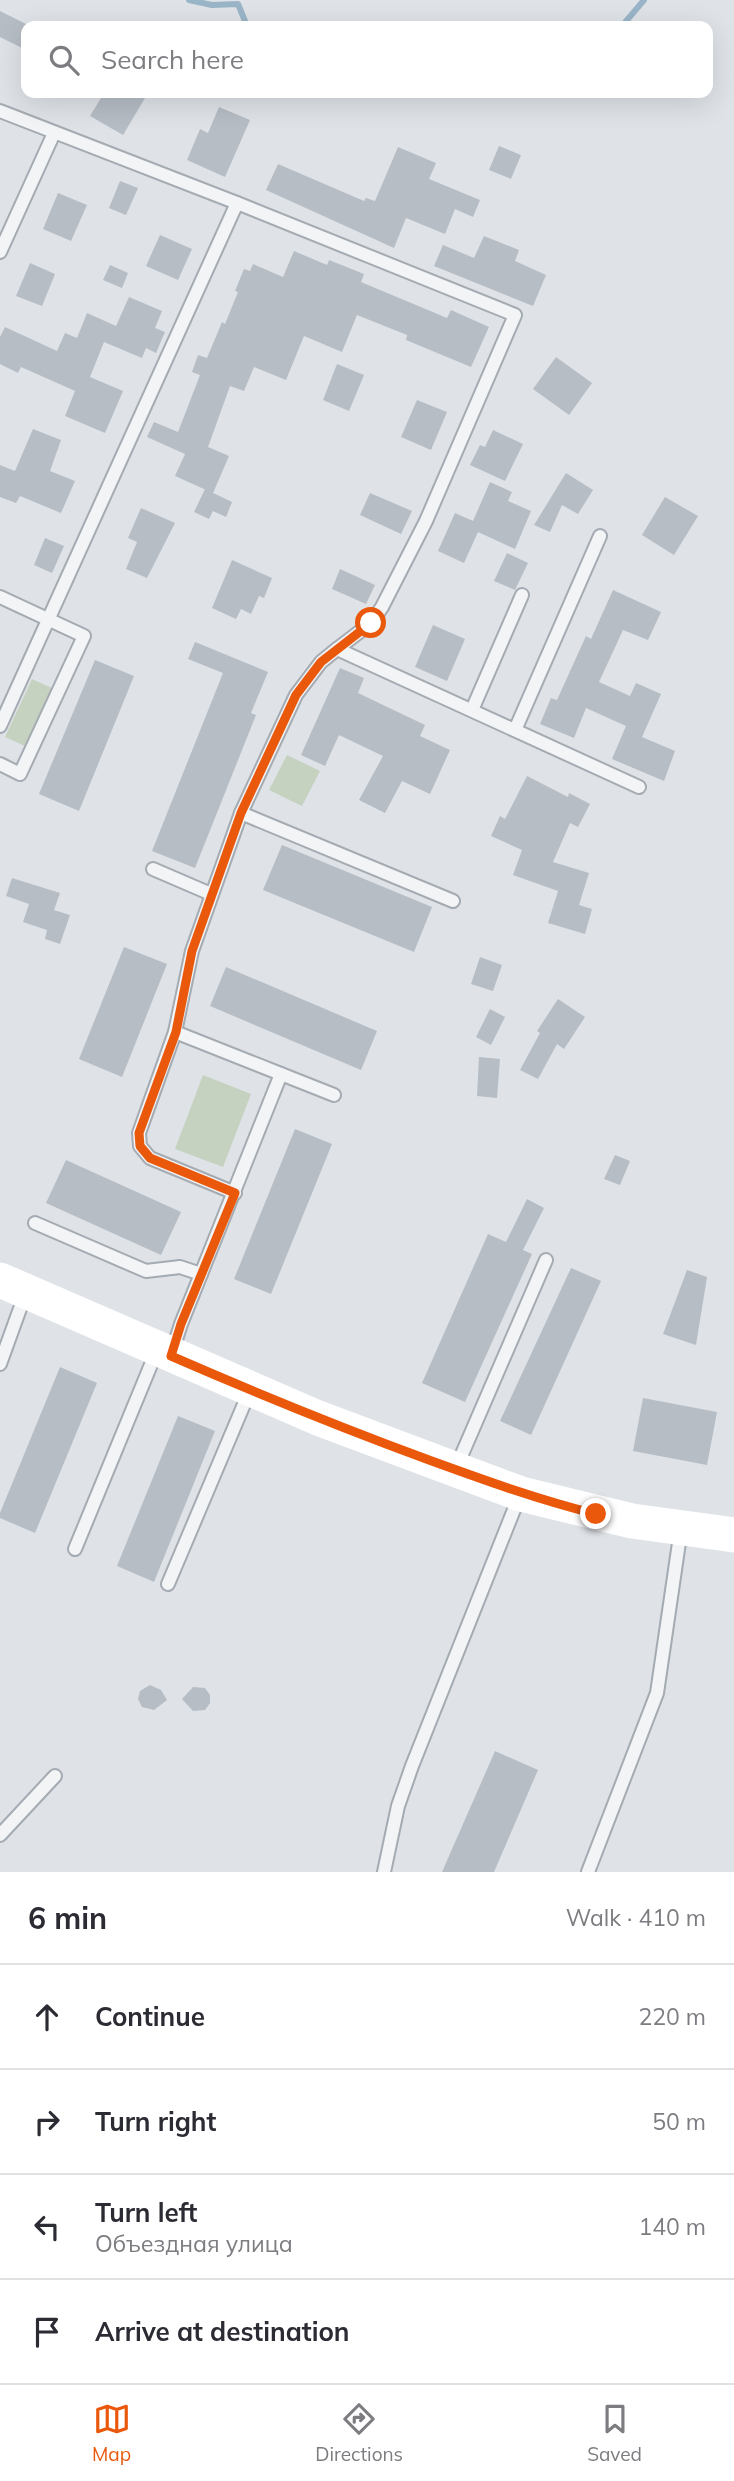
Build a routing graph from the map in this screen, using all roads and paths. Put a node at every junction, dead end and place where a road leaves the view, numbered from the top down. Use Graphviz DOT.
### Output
graph roads {
  1 [pos="0,111"];
  2 [pos="54,134"];
  3 [pos="237,203"];
  4 [pos="0,252"];
  5 [pos="600,536"];
  6 [pos="522,595"];
  7 [pos="0,597"];
  8 [pos="49,620"];
  9 [pos="337,649"];
  10 [pos="472,710"];
  11 [pos="0,726"];
  12 [pos="515,730"];
  13 [pos="0,764"];
  14 [pos="639,787"];
  15 [pos="241,813"];
  16 [pos="153,869"];
  17 [pos="211,894"];
  18 [pos="453,901"];
  19 [pos="176,1032"];
  20 [pos="281,1074"];
  21 [pos="334,1095"];
  22 [pos="235,1193"];
  23 [pos="35,1223"];
  24 [pos="546,1260"];
  25 [pos="201,1275"];
  26 [pos="13,1286"];
  27 [pos="164,1353"];
  28 [pos="0,1364"];
  29 [pos="250,1390"];
  30 [pos="455,1469"];
  31 [pos="521,1493"];
  32 [pos="681,1529"];
  33 [pos="734,1535"];
  34 [pos="75,1549"];
  35 [pos="169,1584"];
  36 [pos="55,1776"];
  37 [pos="0,1835"];
  38 [pos="384,1872"];
  39 [pos="588,1872"];
  1 -- 2 [label="lane"];
  2 -- 3 [label="lane"];
  2 -- 4 [label="lane"];
  3 -- 8 [label="lane"];
  3 -- 9 [label="lane"];
  5 -- 12 [label="lane"];
  6 -- 10 [label="lane"];
  7 -- 8 [label="lane"];
  8 -- 11 [label="lane"];
  8 -- 13 [label="lane"];
  9 -- 10 [label="lane"];
  9 -- 15 [label="lane"];
  10 -- 12 [label="lane"];
  12 -- 14 [label="lane"];
  15 -- 17 [label="lane"];
  15 -- 18 [label="lane"];
  16 -- 17 [label="lane"];
  17 -- 19 [label="lane"];
  19 -- 20 [label="lane"];
  19 -- 22 [label="lane"];
  20 -- 21 [label="lane"];
  20 -- 22 [label="lane"];
  22 -- 25 [label="lane"];
  23 -- 25 [label="lane"];
  24 -- 30 [label="lane"];
  25 -- 27 [label="lane"];
  26 -- 27 [label="main road"];
  26 -- 28 [label="lane"];
  27 -- 29 [label="main road"];
  27 -- 34 [label="lane"];
  29 -- 30 [label="main road"];
  29 -- 35 [label="lane"];
  30 -- 31 [label="main road"];
  31 -- 32 [label="main road"];
  31 -- 38 [label="lane"];
  32 -- 33 [label="main road"];
  32 -- 39 [label="lane"];
  36 -- 37 [label="lane"];
}
